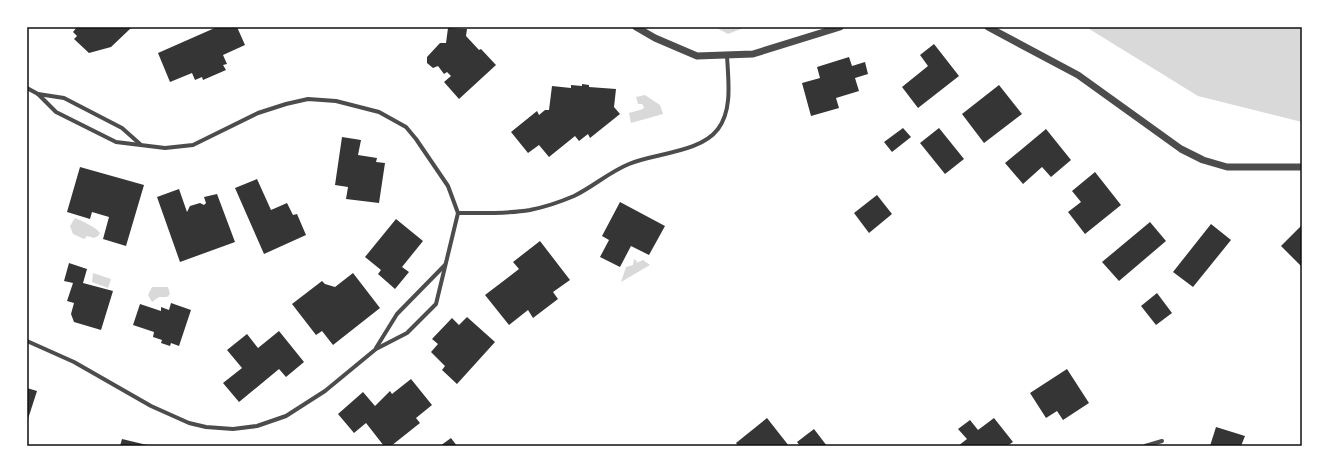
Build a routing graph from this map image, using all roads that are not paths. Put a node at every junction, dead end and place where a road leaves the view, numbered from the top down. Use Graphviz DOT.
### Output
graph roads {
  1 [pos="636,27"];
  2 [pos="840,27"];
  3 [pos="988,27"];
  4 [pos="727,55"];
  5 [pos="27,88"];
  6 [pos="38,94"];
  7 [pos="140,144"];
  8 [pos="1302,167"];
  9 [pos="458,214"];
  10 [pos="446,265"];
  11 [pos="27,341"];
  12 [pos="376,349"];
  13 [pos="1162,441"];
  14 [pos="1145,446"];
  1 -- 4 [label="street"];
  2 -- 4 [label="street"];
  3 -- 8 [label="street"];
  4 -- 9 [label="street"];
  5 -- 6 [label="street"];
  6 -- 7 [label="street"];
  6 -- 7 [label="street"];
  7 -- 9 [label="street"];
  9 -- 10 [label="street"];
  10 -- 12 [label="street"];
  10 -- 12 [label="street"];
  11 -- 12 [label="street"];
  13 -- 14 [label="street"];
}
